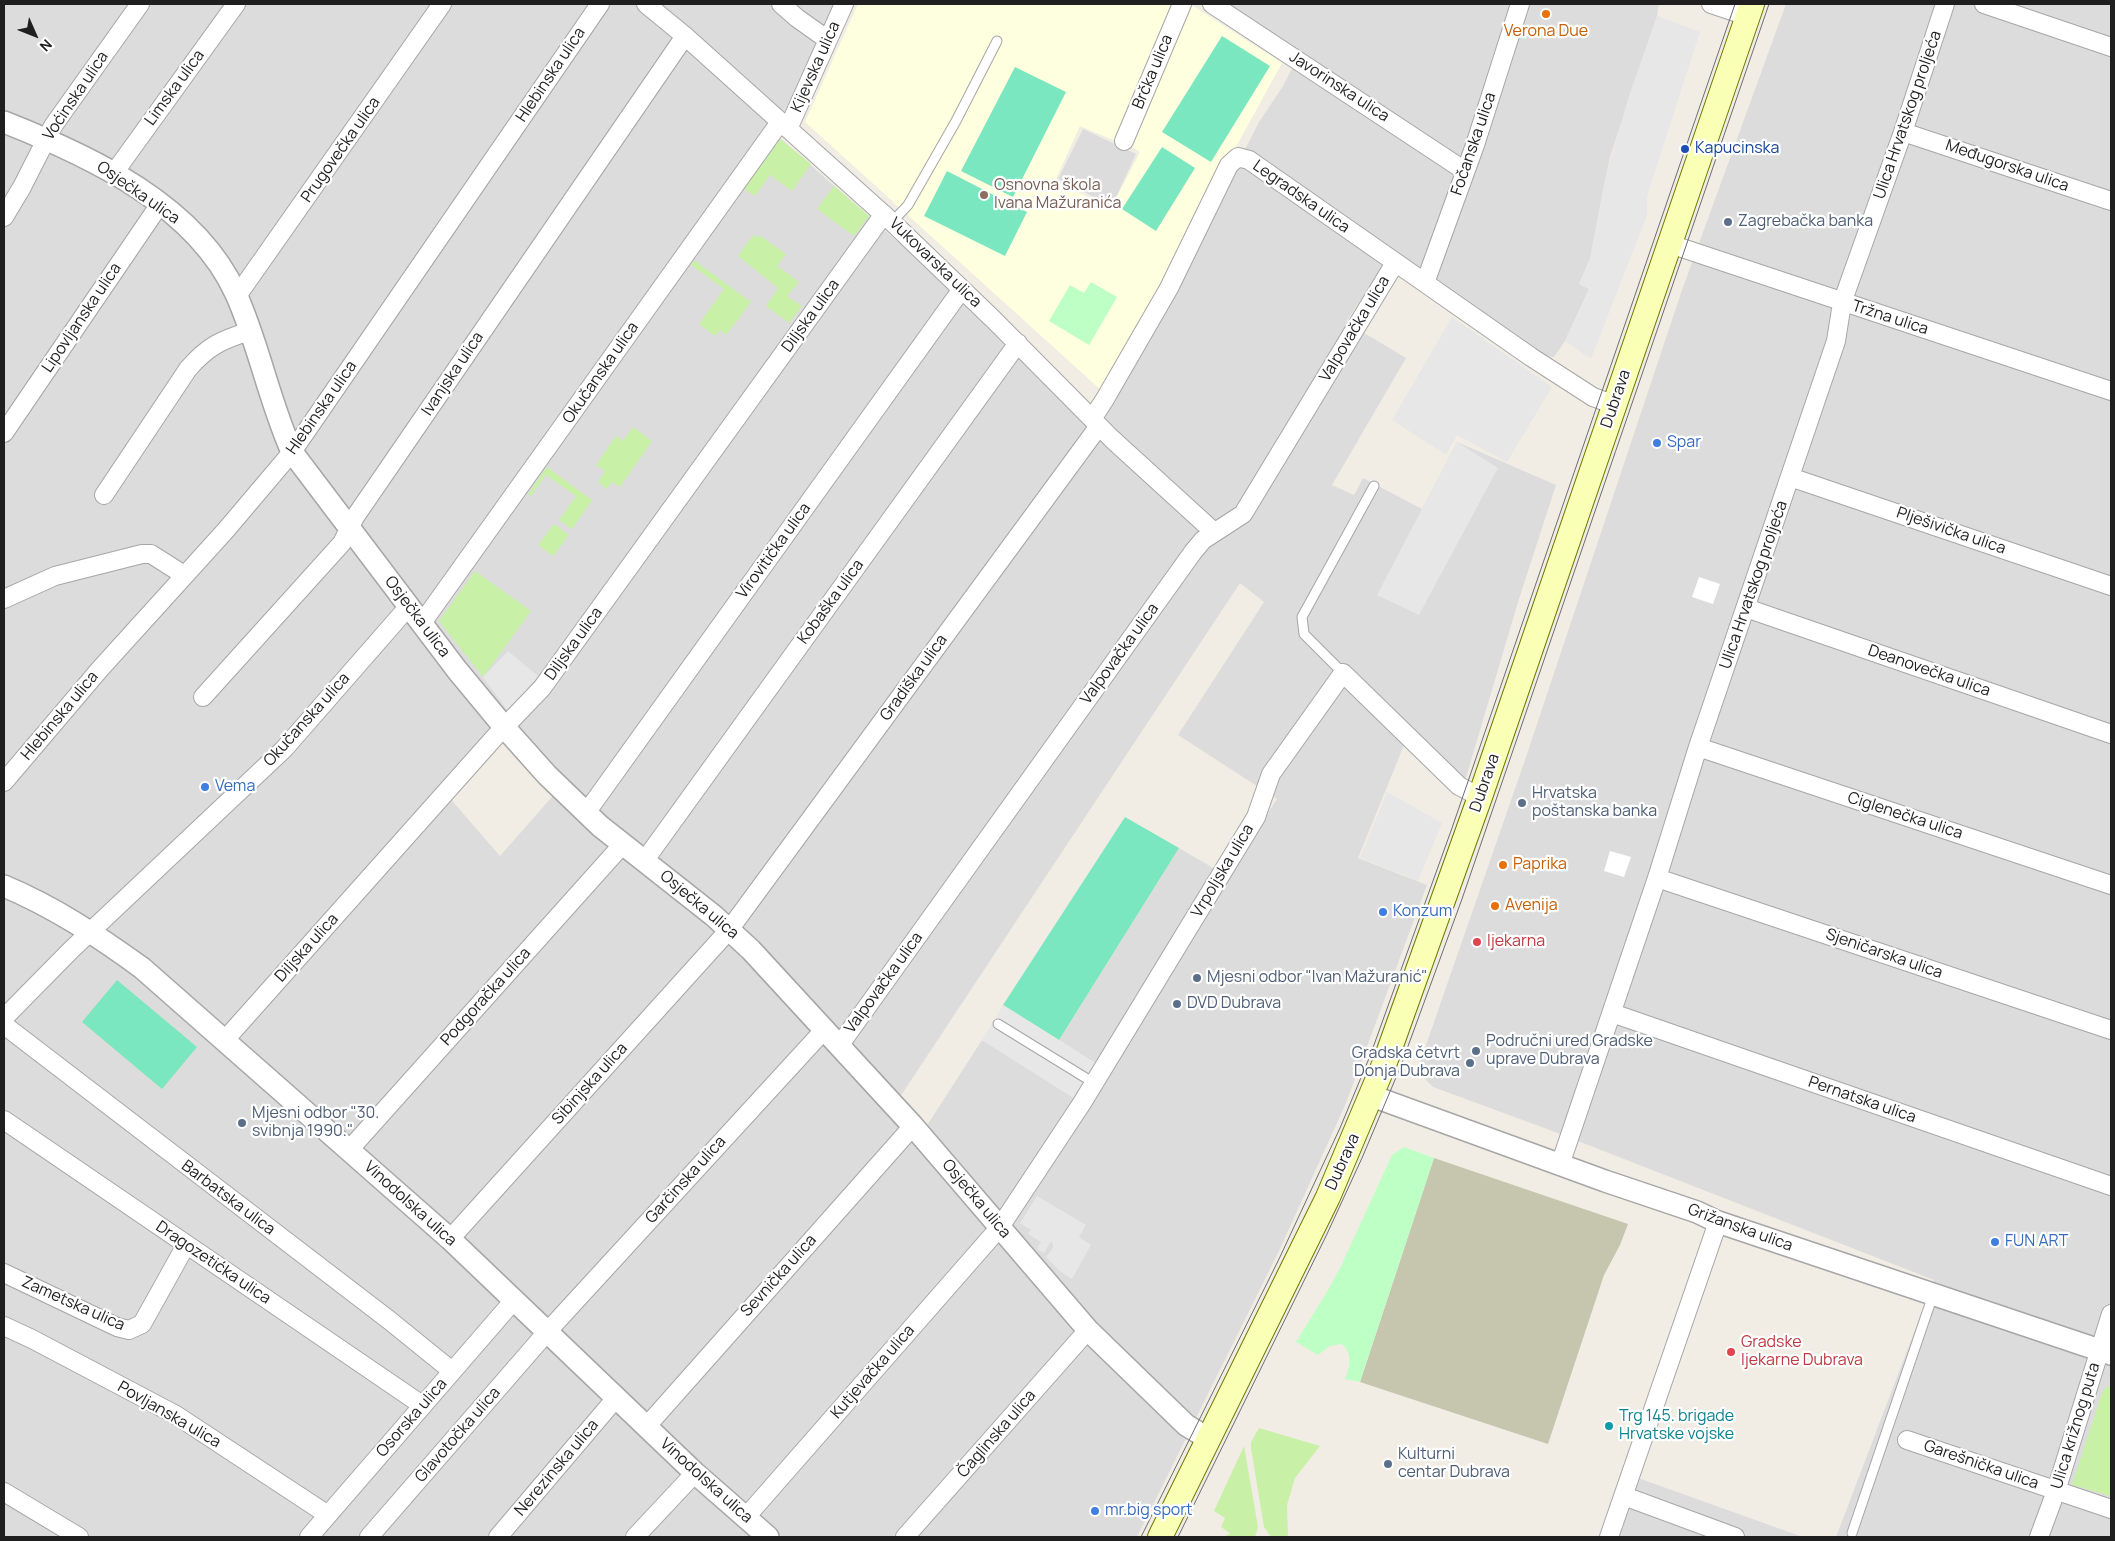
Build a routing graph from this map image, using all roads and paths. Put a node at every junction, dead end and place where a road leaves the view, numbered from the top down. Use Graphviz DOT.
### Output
graph roads {
  1 [pos="140,4"];
  2 [pos="236,4"];
  3 [pos="442,4"];
  4 [pos="600,4"];
  5 [pos="646,4"];
  6 [pos="782,4"];
  7 [pos="844,4"];
  8 [pos="1182,4"];
  9 [pos="1212,4"];
  10 [pos="1520,4"];
  11 [pos="1711,4"];
  12 [pos="1945,4"];
  13 [pos="1984,4"];
  14 [pos="1750,10"];
  15 [pos="685,36"];
  16 [pos="828,40"];
  17 [pos="997,41"];
  18 [pos="2111,47"];
  19 [pos="4,122"];
  20 [pos="784,126"];
  21 [pos="1903,132"];
  22 [pos="46,138"];
  23 [pos="1124,141"];
  24 [pos="1465,171"];
  25 [pos="114,173"];
  26 [pos="2111,201"];
  27 [pos="160,204"];
  28 [pos="4,217"];
  29 [pos="888,218"];
  30 [pos="1670,244"];
  31 [pos="1396,263"];
  32 [pos="1424,283"];
  33 [pos="962,289"];
  34 [pos="237,296"];
  35 [pos="1842,303"];
  36 [pos="250,331"];
  37 [pos="1018,343"];
  38 [pos="2111,391"];
  39 [pos="1615,405"];
  40 [pos="1096,422"];
  41 [pos="4,433"];
  42 [pos="292,452"];
  43 [pos="1790,477"];
  44 [pos="1374,486"];
  45 [pos="104,495"];
  46 [pos="349,528"];
  47 [pos="1214,532"];
  48 [pos="184,575"];
  49 [pos="2111,586"];
  50 [pos="4,598"];
  51 [pos="409,606"];
  52 [pos="1746,608"];
  53 [pos="422,624"];
  54 [pos="1344,673"];
  55 [pos="203,697"];
  56 [pos="505,728"];
  57 [pos="2111,734"];
  58 [pos="1698,747"];
  59 [pos="4,782"];
  60 [pos="1480,797"];
  61 [pos="586,813"];
  62 [pos="623,844"];
  63 [pos="645,860"];
  64 [pos="1657,878"];
  65 [pos="2111,884"];
  66 [pos="4,886"];
  67 [pos="729,930"];
  68 [pos="91,932"];
  69 [pos="1612,1013"];
  70 [pos="4,1018"];
  71 [pos="998,1024"];
  72 [pos="4,1025"];
  73 [pos="824,1029"];
  74 [pos="2111,1030"];
  75 [pos="224,1041"];
  76 [pos="839,1046"];
  77 [pos="1094,1083"];
  78 [pos="1372,1096"];
  79 [pos="4,1120"];
  80 [pos="913,1126"];
  81 [pos="349,1150"];
  82 [pos="1560,1165"];
  83 [pos="2111,1186"];
  84 [pos="1718,1222"];
  85 [pos="1000,1226"];
  86 [pos="450,1239"];
  87 [pos="186,1245"];
  88 [pos="4,1273"];
  89 [pos="1933,1295"];
  90 [pos="515,1300"];
  91 [pos="2111,1314"];
  92 [pos="4,1326"];
  93 [pos="1088,1330"];
  94 [pos="547,1332"];
  95 [pos="2105,1352"];
  96 [pos="452,1372"];
  97 [pos="616,1398"];
  98 [pos="422,1405"];
  99 [pos="646,1426"];
  100 [pos="1209,1438"];
  101 [pos="1907,1440"];
  102 [pos="695,1473"];
  103 [pos="2056,1490"];
  104 [pos="4,1492"];
  105 [pos="1624,1496"];
  106 [pos="2111,1509"];
  107 [pos="328,1515"];
  108 [pos="746,1518"];
  109 [pos="1852,1533"];
  110 [pos="763,1536"];
  111 [pos="79,1537"];
  112 [pos="309,1537"];
  113 [pos="369,1537"];
  114 [pos="498,1537"];
  115 [pos="635,1537"];
  116 [pos="905,1537"];
  117 [pos="1160,1537"];
  118 [pos="1609,1537"];
  119 [pos="1735,1537"];
  120 [pos="2039,1537"];
  1 -- 22 [label="street, Voćinska ulica"];
  2 -- 25 [label="street, Limska ulica"];
  3 -- 34 [label="street, Prugovečka ulica"];
  4 -- 42 [label="street, Hlebinska ulica"];
  5 -- 15 [label="street, Vukovarska ulica"];
  6 -- 16 [label="street"];
  7 -- 16 [label="street, Kijevska ulica"];
  8 -- 23 [label="street, Brčka ulica"];
  9 -- 24 [label="street, Javorinska ulica"];
  10 -- 24 [label="street, Fočanska ulica"];
  11 -- 14 [label="street"];
  12 -- 21 [label="street, Ulica Hrvatskog proljeća"];
  13 -- 18 [label="street"];
  14 -- 30 [label="main road, Dubrava"];
  15 -- 20 [label="street, Vukovarska ulica"];
  15 -- 46 [label="street, Ivanjska ulica"];
  16 -- 20 [label="street, Kijevska ulica"];
  17 -- 29 [label="lane"];
  19 -- 22 [label="street, Osječka ulica"];
  20 -- 29 [label="street, Vukovarska ulica"];
  20 -- 53 [label="street, Okučanska ulica"];
  21 -- 26 [label="street, Međugorska ulica"];
  21 -- 35 [label="street, Ulica Hrvatskog proljeća"];
  22 -- 25 [label="street, Osječka ulica"];
  22 -- 28 [label="street, Voćinska ulica"];
  24 -- 32 [label="street, Fočanska ulica"];
  25 -- 27 [label="street, Osječka ulica"];
  27 -- 34 [label="street, Osječka ulica"];
  27 -- 41 [label="street, Lipovljanska ulica"];
  29 -- 33 [label="street, Vukovarska ulica"];
  29 -- 56 [label="street, Diljska ulica"];
  30 -- 35 [label="street, Tržna ulica"];
  30 -- 39 [label="main road, Dubrava"];
  31 -- 32 [label="street, Legradska ulica"];
  31 -- 40 [label="street, Legradska ulica"];
  31 -- 47 [label="street, Valpovačka ulica"];
  32 -- 39 [label="street, Legradska ulica"];
  33 -- 37 [label="street, Vukovarska ulica"];
  33 -- 61 [label="street, Virovitička ulica"];
  34 -- 36 [label="street, Osječka ulica"];
  35 -- 38 [label="street, Tržna ulica"];
  35 -- 43 [label="street, Ulica Hrvatskog proljeća"];
  36 -- 42 [label="street, Osječka ulica"];
  36 -- 45 [label="street"];
  37 -- 40 [label="street, Vukovarska ulica"];
  37 -- 63 [label="street, Kobaška ulica"];
  39 -- 60 [label="main road, Dubrava"];
  40 -- 47 [label="street, Vukovarska ulica"];
  40 -- 67 [label="street, Gradiška ulica"];
  42 -- 46 [label="street, Osječka ulica"];
  42 -- 48 [label="street, Hlebinska ulica"];
  43 -- 49 [label="street, Plješivička ulica"];
  43 -- 52 [label="street, Ulica Hrvatskog proljeća"];
  44 -- 54 [label="lane"];
  46 -- 51 [label="street, Osječka ulica"];
  46 -- 55 [label="street, Ivanjska ulica"];
  47 -- 76 [label="street, Valpovačka ulica"];
  48 -- 50 [label="street"];
  48 -- 59 [label="street, Hlebinska ulica"];
  51 -- 53 [label="street, Osječka ulica"];
  51 -- 68 [label="street, Okučanska ulica"];
  52 -- 57 [label="street, Deanovečka ulica"];
  52 -- 58 [label="street, Ulica Hrvatskog proljeća"];
  53 -- 56 [label="street, Osječka ulica"];
  54 -- 60 [label="street"];
  54 -- 77 [label="street, Vrpoljska ulica"];
  56 -- 61 [label="street, Osječka ulica"];
  56 -- 75 [label="street, Diljska ulica"];
  58 -- 64 [label="street, Ulica Hrvatskog proljeća"];
  58 -- 65 [label="street, Ciglenečka ulica"];
  60 -- 78 [label="main road, Dubrava"];
  61 -- 62 [label="street, Osječka ulica"];
  62 -- 63 [label="street, Osječka ulica"];
  62 -- 81 [label="street, Podgoračka ulica"];
  63 -- 67 [label="street, Osječka ulica"];
  64 -- 69 [label="street, Ulica Hrvatskog proljeća"];
  64 -- 74 [label="street, Sjeničarska ulica"];
  66 -- 68 [label="street, Vinodolska ulica"];
  67 -- 73 [label="street, Osječka ulica"];
  67 -- 86 [label="street, Sibinjska ulica"];
  68 -- 70 [label="street, Okučanska ulica"];
  68 -- 75 [label="street, Vinodolska ulica"];
  69 -- 82 [label="street, Ulica Hrvatskog proljeća"];
  69 -- 83 [label="street, Pernatska ulica"];
  71 -- 77 [label="lane"];
  72 -- 96 [label="street, Barbatska ulica"];
  73 -- 76 [label="street, Osječka ulica"];
  73 -- 94 [label="street, Garčinska ulica"];
  75 -- 81 [label="street, Vinodolska ulica"];
  76 -- 80 [label="street, Osječka ulica"];
  77 -- 85 [label="street, Vrpoljska ulica"];
  78 -- 82 [label="street, Grižanska ulica"];
  78 -- 100 [label="main road, Dubrava"];
  79 -- 87 [label="street, Dragozetićka ulica"];
  80 -- 85 [label="street, Osječka ulica"];
  80 -- 99 [label="street, Sevnička ulica"];
  81 -- 86 [label="street, Vinodolska ulica"];
  82 -- 84 [label="street, Grižanska ulica"];
  84 -- 89 [label="street, Grižanska ulica"];
  84 -- 105 [label="street"];
  85 -- 93 [label="street, Osječka ulica"];
  85 -- 108 [label="street, Kutjevačka ulica"];
  86 -- 90 [label="street, Vinodolska ulica"];
  87 -- 88 [label="street, Zametska ulica"];
  87 -- 98 [label="street, Dragozetićka ulica"];
  89 -- 95 [label="street, Grižanska ulica"];
  89 -- 109 [label="lane"];
  90 -- 94 [label="street, Vinodolska ulica"];
  90 -- 96 [label="street, Osorska ulica"];
  91 -- 95 [label="street, Ulica križnog puta"];
  92 -- 107 [label="street, Povljanska ulica"];
  93 -- 100 [label="street, Osječka ulica"];
  93 -- 116 [label="street, Čaglinska ulica"];
  94 -- 97 [label="street, Vinodolska ulica"];
  94 -- 113 [label="street, Glavotočka ulica"];
  95 -- 103 [label="street, Ulica križnog puta"];
  96 -- 98 [label="street, Osorska ulica"];
  97 -- 99 [label="street, Vinodolska ulica"];
  97 -- 114 [label="street, Nerezinska ulica"];
  98 -- 107 [label="street, Osorska ulica"];
  99 -- 102 [label="street, Vinodolska ulica"];
  100 -- 117 [label="main road, Dubrava"];
  101 -- 103 [label="street, Garešnička ulica"];
  102 -- 108 [label="street, Vinodolska ulica"];
  102 -- 115 [label="street"];
  103 -- 106 [label="street, Garešnička ulica"];
  103 -- 120 [label="street, Ulica križnog puta"];
  104 -- 111 [label="street"];
  105 -- 118 [label="street"];
  105 -- 119 [label="street"];
  107 -- 112 [label="street, Osorska ulica"];
  108 -- 110 [label="street, Vinodolska ulica"];
}
